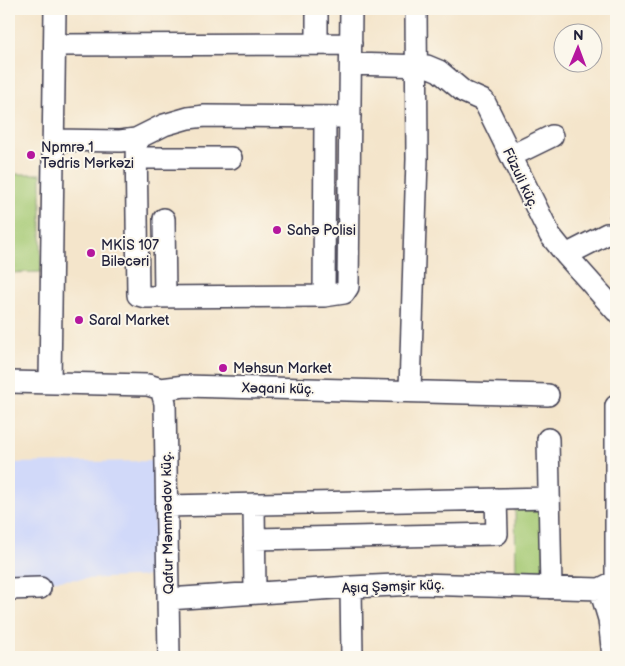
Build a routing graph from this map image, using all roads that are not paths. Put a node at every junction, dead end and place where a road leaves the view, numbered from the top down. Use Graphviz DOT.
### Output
graph roads {
  1 [pos="55,9"];
  2 [pos="317,9"];
  3 [pos="351,9"];
  4 [pos="416,9"];
  5 [pos="317,44"];
  6 [pos="55,45"];
  7 [pos="351,54"];
  8 [pos="416,64"];
  9 [pos="325,117"];
  10 [pos="350,117"];
  11 [pos="552,136"];
  12 [pos="54,140"];
  13 [pos="136,148"];
  14 [pos="511,156"];
  15 [pos="231,158"];
  16 [pos="164,220"];
  17 [pos="608,234"];
  18 [pos="566,255"];
  19 [pos="324,296"];
  20 [pos="165,297"];
  21 [pos="616,311"];
  22 [pos="9,382"];
  23 [pos="50,382"];
  24 [pos="161,389"];
  25 [pos="410,390"];
  26 [pos="548,395"];
  27 [pos="616,406"];
  28 [pos="548,439"];
  29 [pos="549,498"];
  30 [pos="496,499"];
  31 [pos="254,504"];
  32 [pos="166,506"];
  33 [pos="254,539"];
  34 [pos="611,583"];
  35 [pos="351,587"];
  36 [pos="40,588"];
  37 [pos="551,588"];
  38 [pos="9,589"];
  39 [pos="255,593"];
  40 [pos="168,599"];
  41 [pos="169,657"];
  42 [pos="352,657"];
  43 [pos="613,657"];
  1 -- 6 [label="street"];
  2 -- 5 [label="street"];
  3 -- 7 [label="street"];
  4 -- 8 [label="street"];
  5 -- 6 [label="street, Füzuli küç."];
  5 -- 7 [label="street, Füzuli küç."];
  6 -- 12 [label="street"];
  7 -- 8 [label="street, Füzuli küç."];
  7 -- 10 [label="street"];
  8 -- 14 [label="street, Füzuli küç."];
  8 -- 25 [label="street"];
  9 -- 10 [label="street"];
  9 -- 13 [label="street"];
  9 -- 19 [label="street"];
  10 -- 19 [label="street"];
  11 -- 14 [label="street"];
  12 -- 13 [label="street"];
  12 -- 23 [label="street"];
  13 -- 15 [label="street"];
  13 -- 20 [label="street"];
  14 -- 18 [label="street, Füzuli küç."];
  16 -- 20 [label="street"];
  17 -- 18 [label="street"];
  18 -- 21 [label="street, Füzuli küç."];
  19 -- 20 [label="street"];
  22 -- 23 [label="street, Xəqani küç."];
  23 -- 24 [label="street, Xəqani küç."];
  24 -- 25 [label="street, Xəqani küç."];
  24 -- 32 [label="street, Qafur Məmmədov küç."];
  25 -- 26 [label="street, Xəqani küç."];
  27 -- 34 [label="street"];
  28 -- 29 [label="street"];
  29 -- 30 [label="street"];
  29 -- 37 [label="street"];
  30 -- 31 [label="street"];
  30 -- 33 [label="street"];
  31 -- 32 [label="street"];
  31 -- 33 [label="street"];
  32 -- 40 [label="street, Qafur Məmmədov küç."];
  33 -- 39 [label="street"];
  34 -- 37 [label="street, Aşıq Şəmşir küç."];
  34 -- 43 [label="street"];
  35 -- 37 [label="street, Aşıq Şəmşir küç."];
  35 -- 39 [label="street, Aşıq Şəmşir küç."];
  35 -- 42 [label="street"];
  36 -- 38 [label="street"];
  39 -- 40 [label="street, Aşıq Şəmşir küç."];
  40 -- 41 [label="street, Qafur Məmmədov küç."];
}
